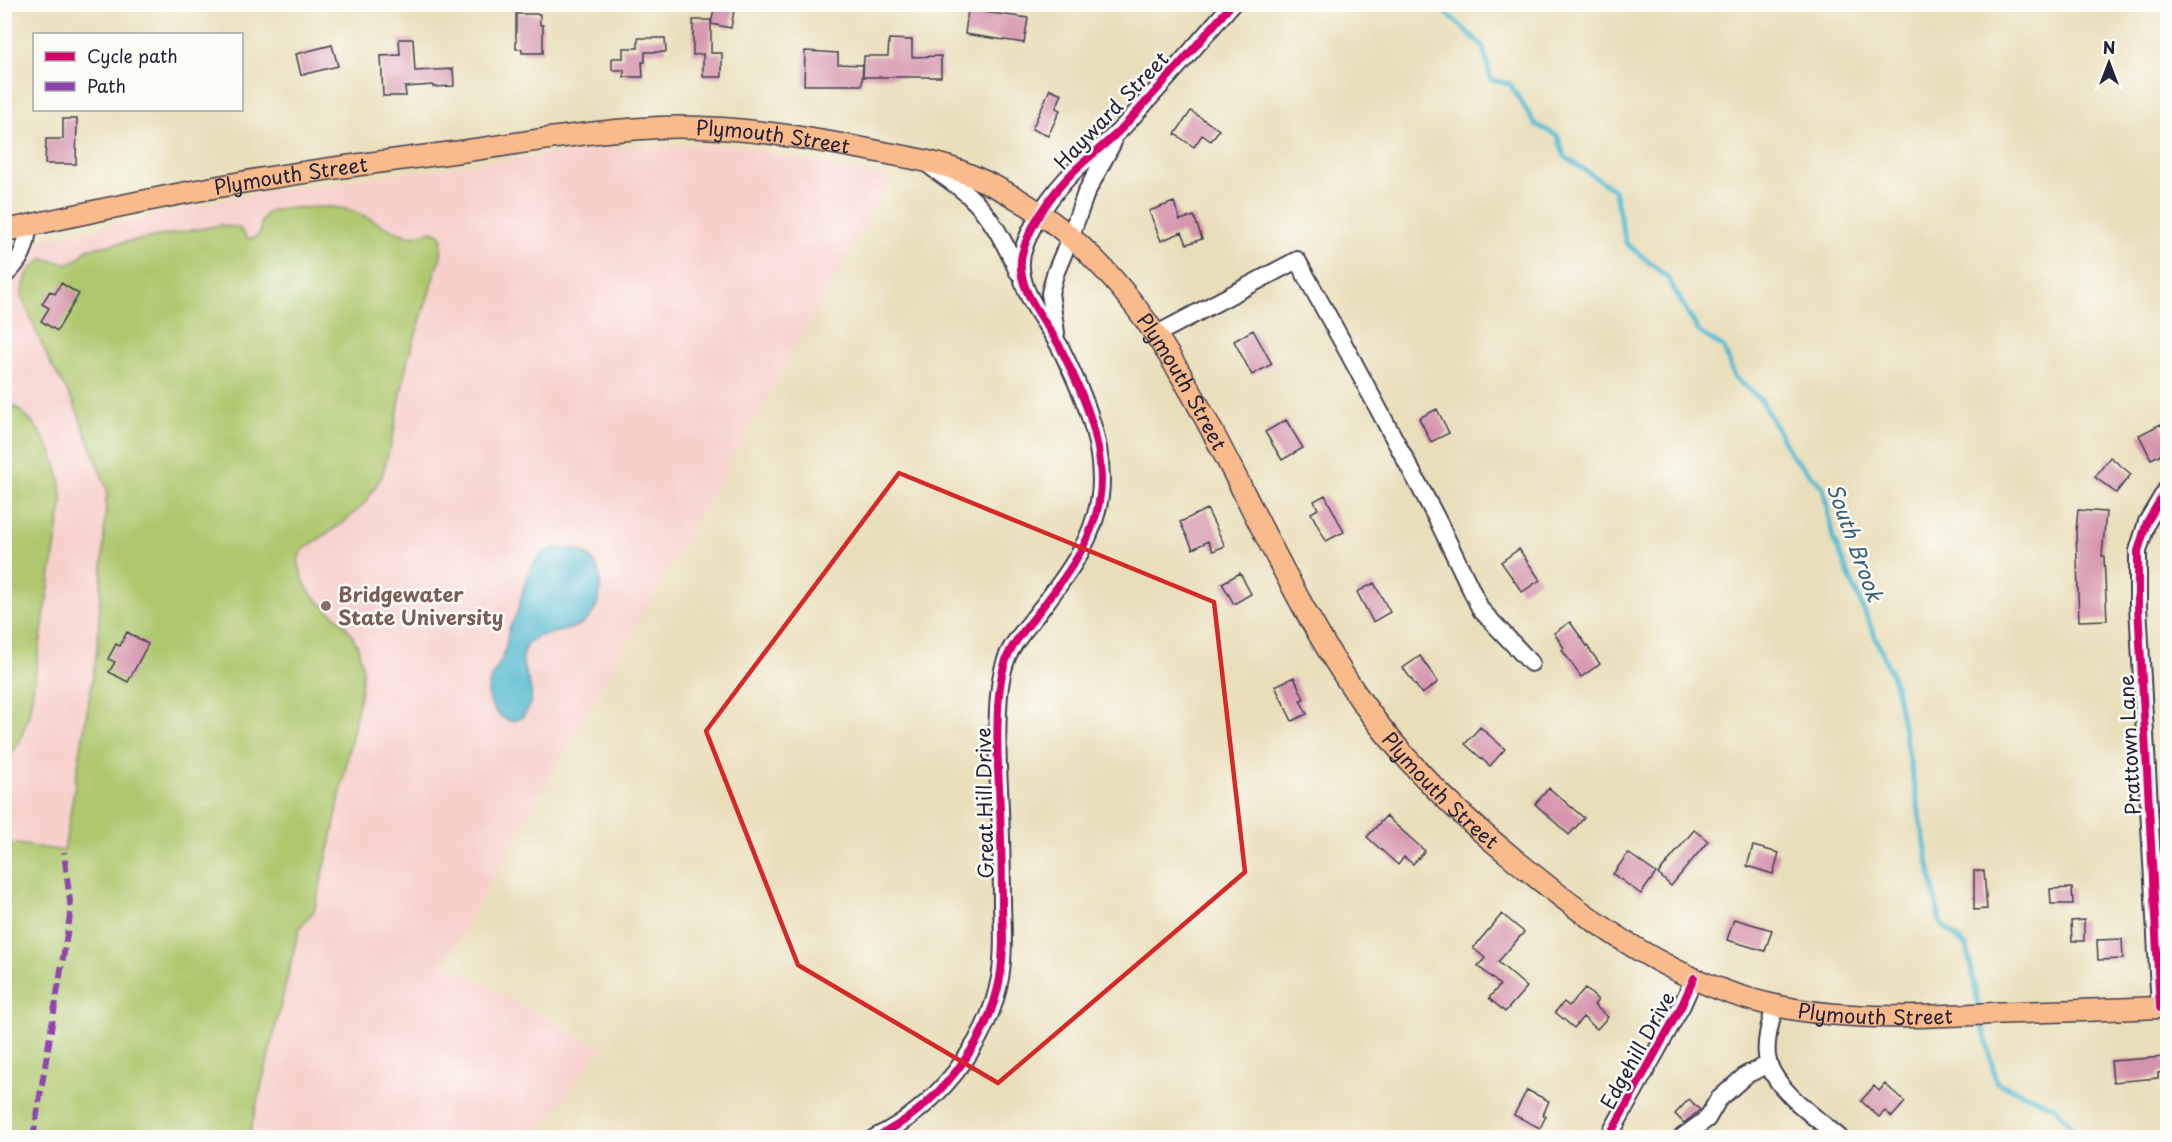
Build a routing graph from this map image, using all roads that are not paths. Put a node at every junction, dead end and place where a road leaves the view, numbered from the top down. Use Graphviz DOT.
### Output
graph roads {
  1 [pos="1232,4"];
  2 [pos="1120,130"];
  3 [pos="924,160"];
  4 [pos="1040,214"];
  5 [pos="28,226"];
  6 [pos="4,231"];
  7 [pos="1070,238"];
  8 [pos="4,276"];
  9 [pos="1033,303"];
  10 [pos="1157,334"];
  11 [pos="1059,345"];
  12 [pos="2168,487"];
  13 [pos="1531,663"];
  14 [pos="2159,848"];
  15 [pos="1694,978"];
  16 [pos="1775,1006"];
  17 [pos="2164,1007"];
  18 [pos="1769,1064"];
  19 [pos="874,1137"];
  20 [pos="1608,1137"];
  21 [pos="1681,1137"];
  22 [pos="1840,1137"];
  1 -- 2 [label="street, Hayward Street"];
  2 -- 4 [label="street, Hayward Street"];
  2 -- 7 [label="street, Hayward Street"];
  3 -- 4 [label="main road, Plymouth Street"];
  3 -- 5 [label="main road, Plymouth Street"];
  3 -- 9 [label="street, Great Hill Drive"];
  4 -- 7 [label="main road, Plymouth Street"];
  4 -- 9 [label="street, Great Hill Drive"];
  5 -- 6 [label="main road, Plymouth Street"];
  5 -- 8 [label="street"];
  7 -- 10 [label="main road, Plymouth Street"];
  7 -- 11 [label="street, Great Hill Drive"];
  9 -- 11 [label="street, Great Hill Drive"];
  10 -- 13 [label="street"];
  10 -- 15 [label="main road, Plymouth Street"];
  11 -- 19 [label="street, Great Hill Drive"];
  12 -- 14 [label="street, Prattown Lane"];
  14 -- 17 [label="street, Prattown Lane"];
  15 -- 16 [label="main road, Plymouth Street"];
  15 -- 20 [label="street, Edgehill Drive"];
  16 -- 17 [label="main road, Plymouth Street"];
  16 -- 18 [label="street"];
  18 -- 21 [label="street"];
  18 -- 22 [label="street"];
}
